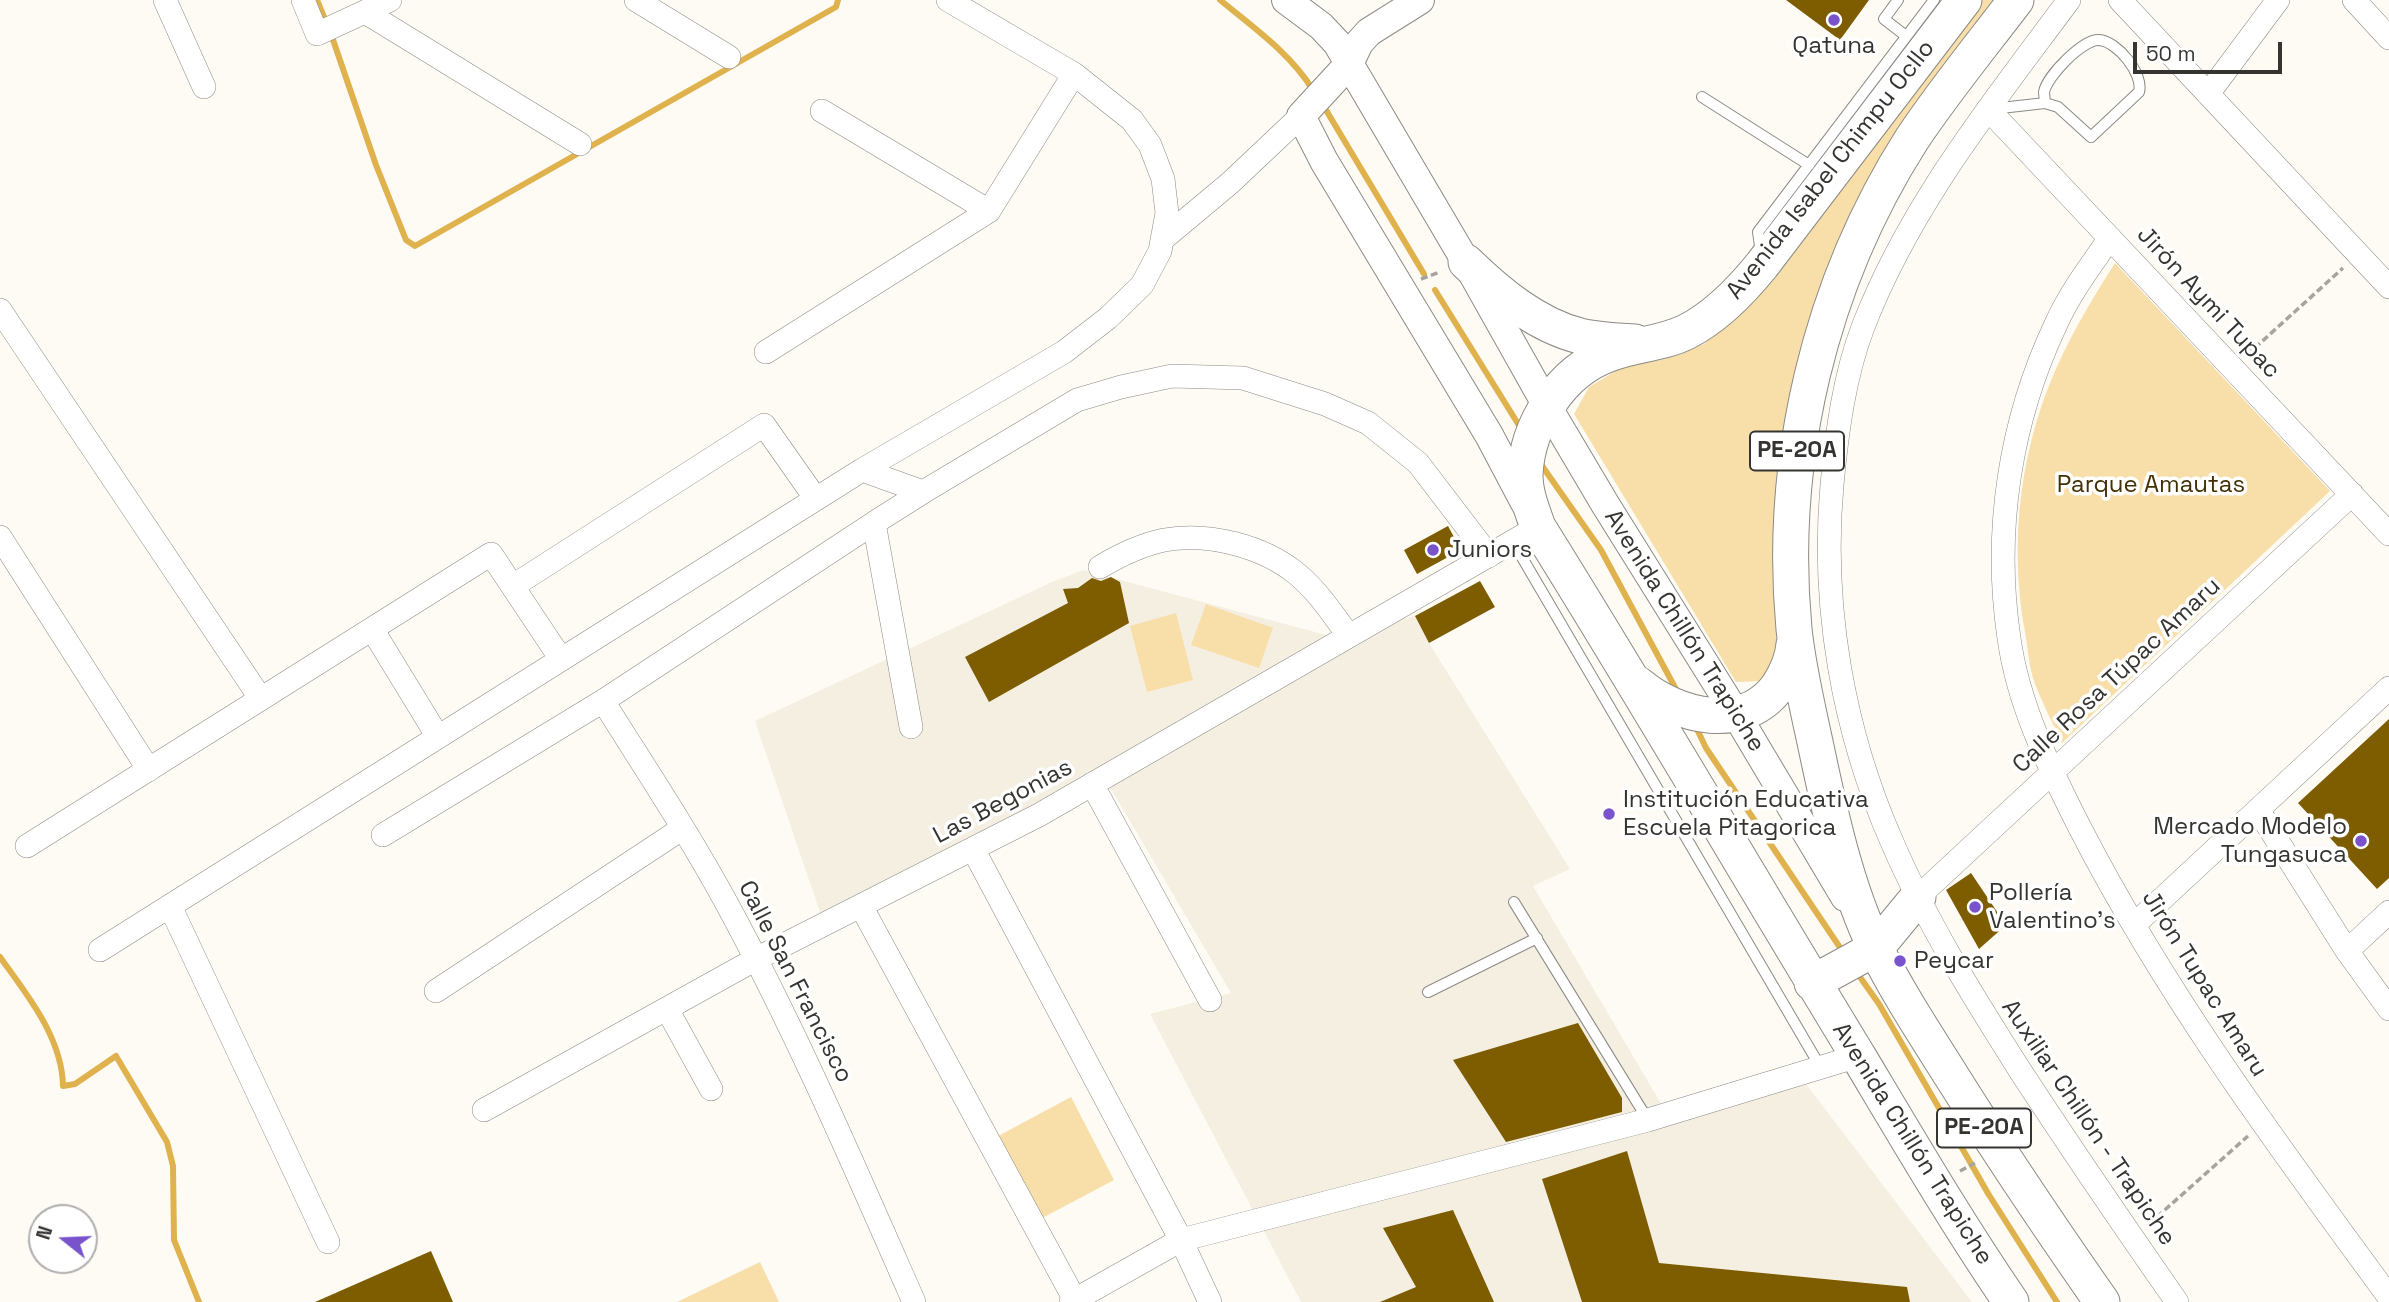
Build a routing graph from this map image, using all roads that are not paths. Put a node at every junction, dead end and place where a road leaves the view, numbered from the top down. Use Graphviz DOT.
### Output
graph roads {
  1 [pos="165,0"];
  2 [pos="303,0"];
  3 [pos="390,0"];
  4 [pos="636,0"];
  5 [pos="948,0"];
  6 [pos="1286,0"];
  7 [pos="1420,0"];
  8 [pos="1898,0"];
  9 [pos="1934,0"];
  10 [pos="1964,0"];
  11 [pos="2016,0"];
  12 [pos="2069,0"];
  13 [pos="2120,0"];
  14 [pos="2278,0"];
  15 [pos="2354,0"];
  16 [pos="365,12"];
  17 [pos="1906,36"];
  18 [pos="2389,38"];
  19 [pos="729,57"];
  20 [pos="1349,64"];
  21 [pos="1074,74"];
  22 [pos="204,88"];
  23 [pos="2208,94"];
  24 [pos="1702,97"];
  25 [pos="1890,97"];
  26 [pos="2045,103"];
  27 [pos="1988,110"];
  28 [pos="822,111"];
  29 [pos="1301,116"];
  30 [pos="1925,121"];
  31 [pos="580,144"];
  32 [pos="1809,165"];
  33 [pos="989,211"];
  34 [pos="2110,238"];
  35 [pos="1163,239"];
  36 [pos="1466,261"];
  37 [pos="1762,265"];
  38 [pos="2389,287"];
  39 [pos="0,310"];
  40 [pos="1648,343"];
  41 [pos="766,352"];
  42 [pos="1547,406"];
  43 [pos="862,470"];
  44 [pos="923,492"];
  45 [pos="2352,494"];
  46 [pos="816,499"];
  47 [pos="874,523"];
  48 [pos="1526,534"];
  49 [pos="2389,534"];
  50 [pos="0,537"];
  51 [pos="1489,556"];
  52 [pos="1100,567"];
  53 [pos="513,586"];
  54 [pos="372,629"];
  55 [pos="1794,630"];
  56 [pos="1349,636"];
  57 [pos="1594,648"];
  58 [pos="561,659"];
  59 [pos="1635,682"];
  60 [pos="2389,688"];
  61 [pos="261,699"];
  62 [pos="603,701"];
  63 [pos="1736,714"];
  64 [pos="1637,720"];
  65 [pos="911,727"];
  66 [pos="438,737"];
  67 [pos="149,769"];
  68 [pos="2052,772"];
  69 [pos="1092,784"];
  70 [pos="2258,810"];
  71 [pos="683,828"];
  72 [pos="383,835"];
  73 [pos="27,846"];
  74 [pos="973,849"];
  75 [pos="1918,897"];
  76 [pos="1514,902"];
  77 [pos="170,906"];
  78 [pos="862,906"];
  79 [pos="2389,912"];
  80 [pos="2135,924"];
  81 [pos="1537,939"];
  82 [pos="1876,948"];
  83 [pos="100,950"];
  84 [pos="2347,951"];
  85 [pos="756,959"];
  86 [pos="1812,983"];
  87 [pos="436,991"];
  88 [pos="1428,992"];
  89 [pos="1210,1000"];
  90 [pos="667,1009"];
  91 [pos="2389,1009"];
  92 [pos="1858,1056"];
  93 [pos="1821,1068"];
  94 [pos="711,1088"];
  95 [pos="484,1110"];
  96 [pos="1648,1120"];
  97 [pos="1181,1240"];
  98 [pos="328,1242"];
  99 [pos="2389,1297"];
  100 [pos="1074,1301"];
  101 [pos="914,1302"];
  102 [pos="1210,1302"];
  103 [pos="2011,1302"];
  104 [pos="2102,1302"];
  105 [pos="2177,1302"];
  1 -- 22 [label="street"];
  2 -- 16 [label="street"];
  3 -- 16 [label="street"];
  4 -- 19 [label="street"];
  5 -- 21 [label="street"];
  6 -- 20 [label="street, Avenida Chillón Trapiche"];
  7 -- 20 [label="street"];
  8 -- 17 [label="lane"];
  9 -- 17 [label="lane"];
  10 -- 25 [label="main road, Avenida Isabel Chimpu Ocllo / PE-20A"];
  11 -- 30 [label="main road, Avenida Isabel Chimpu Ocllo / PE-20A"];
  12 -- 27 [label="street, Auxiliar Chillón - Trapiche"];
  13 -- 23 [label="street"];
  14 -- 23 [label="street"];
  15 -- 18 [label="street"];
  16 -- 31 [label="street"];
  17 -- 32 [label="lane"];
  20 -- 29 [label="street"];
  20 -- 36 [label="street, Avenida Chillón Trapiche"];
  21 -- 33 [label="street"];
  21 -- 35 [label="street"];
  23 -- 38 [label="street"];
  24 -- 32 [label="lane"];
  25 -- 30 [label="main road"];
  25 -- 37 [label="main road, Avenida Isabel Chimpu Ocllo / PE-20A"];
  26 -- 26 [label="lane"];
  26 -- 27 [label="lane"];
  27 -- 34 [label="street, Jirón Aymi Tupac"];
  27 -- 75 [label="street, Auxiliar Chillón - Trapiche"];
  28 -- 33 [label="street"];
  29 -- 35 [label="street"];
  29 -- 48 [label="street, Avenida Chillón Trapiche"];
  30 -- 55 [label="main road, Avenida Isabel Chimpu Ocllo / PE-20A"];
  32 -- 37 [label="lane"];
  33 -- 41 [label="street"];
  34 -- 45 [label="street, Jirón Aymi Tupac"];
  34 -- 68 [label="street, Jirón Tupac Amaru"];
  35 -- 43 [label="street"];
  36 -- 40 [label="main road"];
  36 -- 42 [label="street, Avenida Chillón Trapiche"];
  37 -- 40 [label="main road, Avenida Isabel Chimpu Ocllo / PE-20A"];
  39 -- 61 [label="street"];
  40 -- 42 [label="main road, Avenida Isabel Chimpu Ocllo / PE-20A"];
  42 -- 48 [label="main road, Avenida Isabel Chimpu Ocllo / PE-20A"];
  42 -- 63 [label="street, Avenida Chillón Trapiche / PE-20A"];
  43 -- 44 [label="street"];
  43 -- 46 [label="street"];
  44 -- 47 [label="street"];
  44 -- 51 [label="street"];
  45 -- 49 [label="street, Jirón Aymi Tupac"];
  45 -- 68 [label="street, Calle Rosa Túpac Amaru"];
  46 -- 53 [label="street"];
  46 -- 58 [label="street"];
  47 -- 62 [label="street"];
  47 -- 65 [label="street"];
  48 -- 51 [label="street, Las Begonias"];
  48 -- 57 [label="main road, Avenida Chillón Trapiche / PE-20A"];
  50 -- 67 [label="street"];
  51 -- 56 [label="street, Las Begonias"];
  52 -- 56 [label="street"];
  53 -- 54 [label="street"];
  53 -- 58 [label="street"];
  54 -- 61 [label="street"];
  54 -- 66 [label="street"];
  55 -- 63 [label="main road"];
  55 -- 82 [label="main road, Avenida Isabel Chimpu Ocllo / PE-20A"];
  56 -- 69 [label="street, Las Begonias"];
  57 -- 59 [label="main road, Avenida Chillón Trapiche / PE-20A"];
  57 -- 64 [label="lane"];
  58 -- 66 [label="street"];
  59 -- 63 [label="main road"];
  59 -- 64 [label="main road, Avenida Chillón Trapiche / PE-20A"];
  60 -- 70 [label="street"];
  61 -- 67 [label="street"];
  62 -- 71 [label="street, Calle San Francisco"];
  62 -- 72 [label="street"];
  63 -- 82 [label="street, Avenida Chillón Trapiche / PE-20A"];
  64 -- 86 [label="main road, Avenida Chillón Trapiche / PE-20A"];
  64 -- 93 [label="lane"];
  66 -- 77 [label="street"];
  67 -- 73 [label="street"];
  68 -- 75 [label="street, Calle Rosa Túpac Amaru"];
  68 -- 80 [label="street, Jirón Tupac Amaru"];
  69 -- 74 [label="street, Las Begonias"];
  69 -- 89 [label="street"];
  70 -- 80 [label="street"];
  70 -- 84 [label="street"];
  71 -- 85 [label="street, Calle San Francisco"];
  71 -- 87 [label="street"];
  74 -- 78 [label="street, Las Begonias"];
  74 -- 97 [label="street"];
  75 -- 82 [label="main road"];
  75 -- 105 [label="street, Auxiliar Chillón - Trapiche"];
  76 -- 81 [label="lane"];
  77 -- 83 [label="street"];
  77 -- 98 [label="street"];
  78 -- 85 [label="street, Las Begonias"];
  78 -- 100 [label="street"];
  79 -- 84 [label="street"];
  80 -- 99 [label="street, Jirón Tupac Amaru"];
  81 -- 88 [label="lane"];
  81 -- 96 [label="lane"];
  82 -- 86 [label="main road"];
  82 -- 104 [label="main road, Avenida Chillón Trapiche / PE-20A"];
  84 -- 91 [label="street"];
  85 -- 90 [label="street, Las Begonias"];
  85 -- 101 [label="street, Calle San Francisco"];
  86 -- 92 [label="main road, Avenida Chillón Trapiche / PE-20A"];
  90 -- 94 [label="street"];
  90 -- 95 [label="street, Las Begonias"];
  92 -- 93 [label="street"];
  92 -- 103 [label="main road, Avenida Chillón Trapiche / PE-20A"];
  93 -- 96 [label="street"];
  96 -- 97 [label="street"];
  97 -- 100 [label="street"];
  97 -- 102 [label="street"];
}
